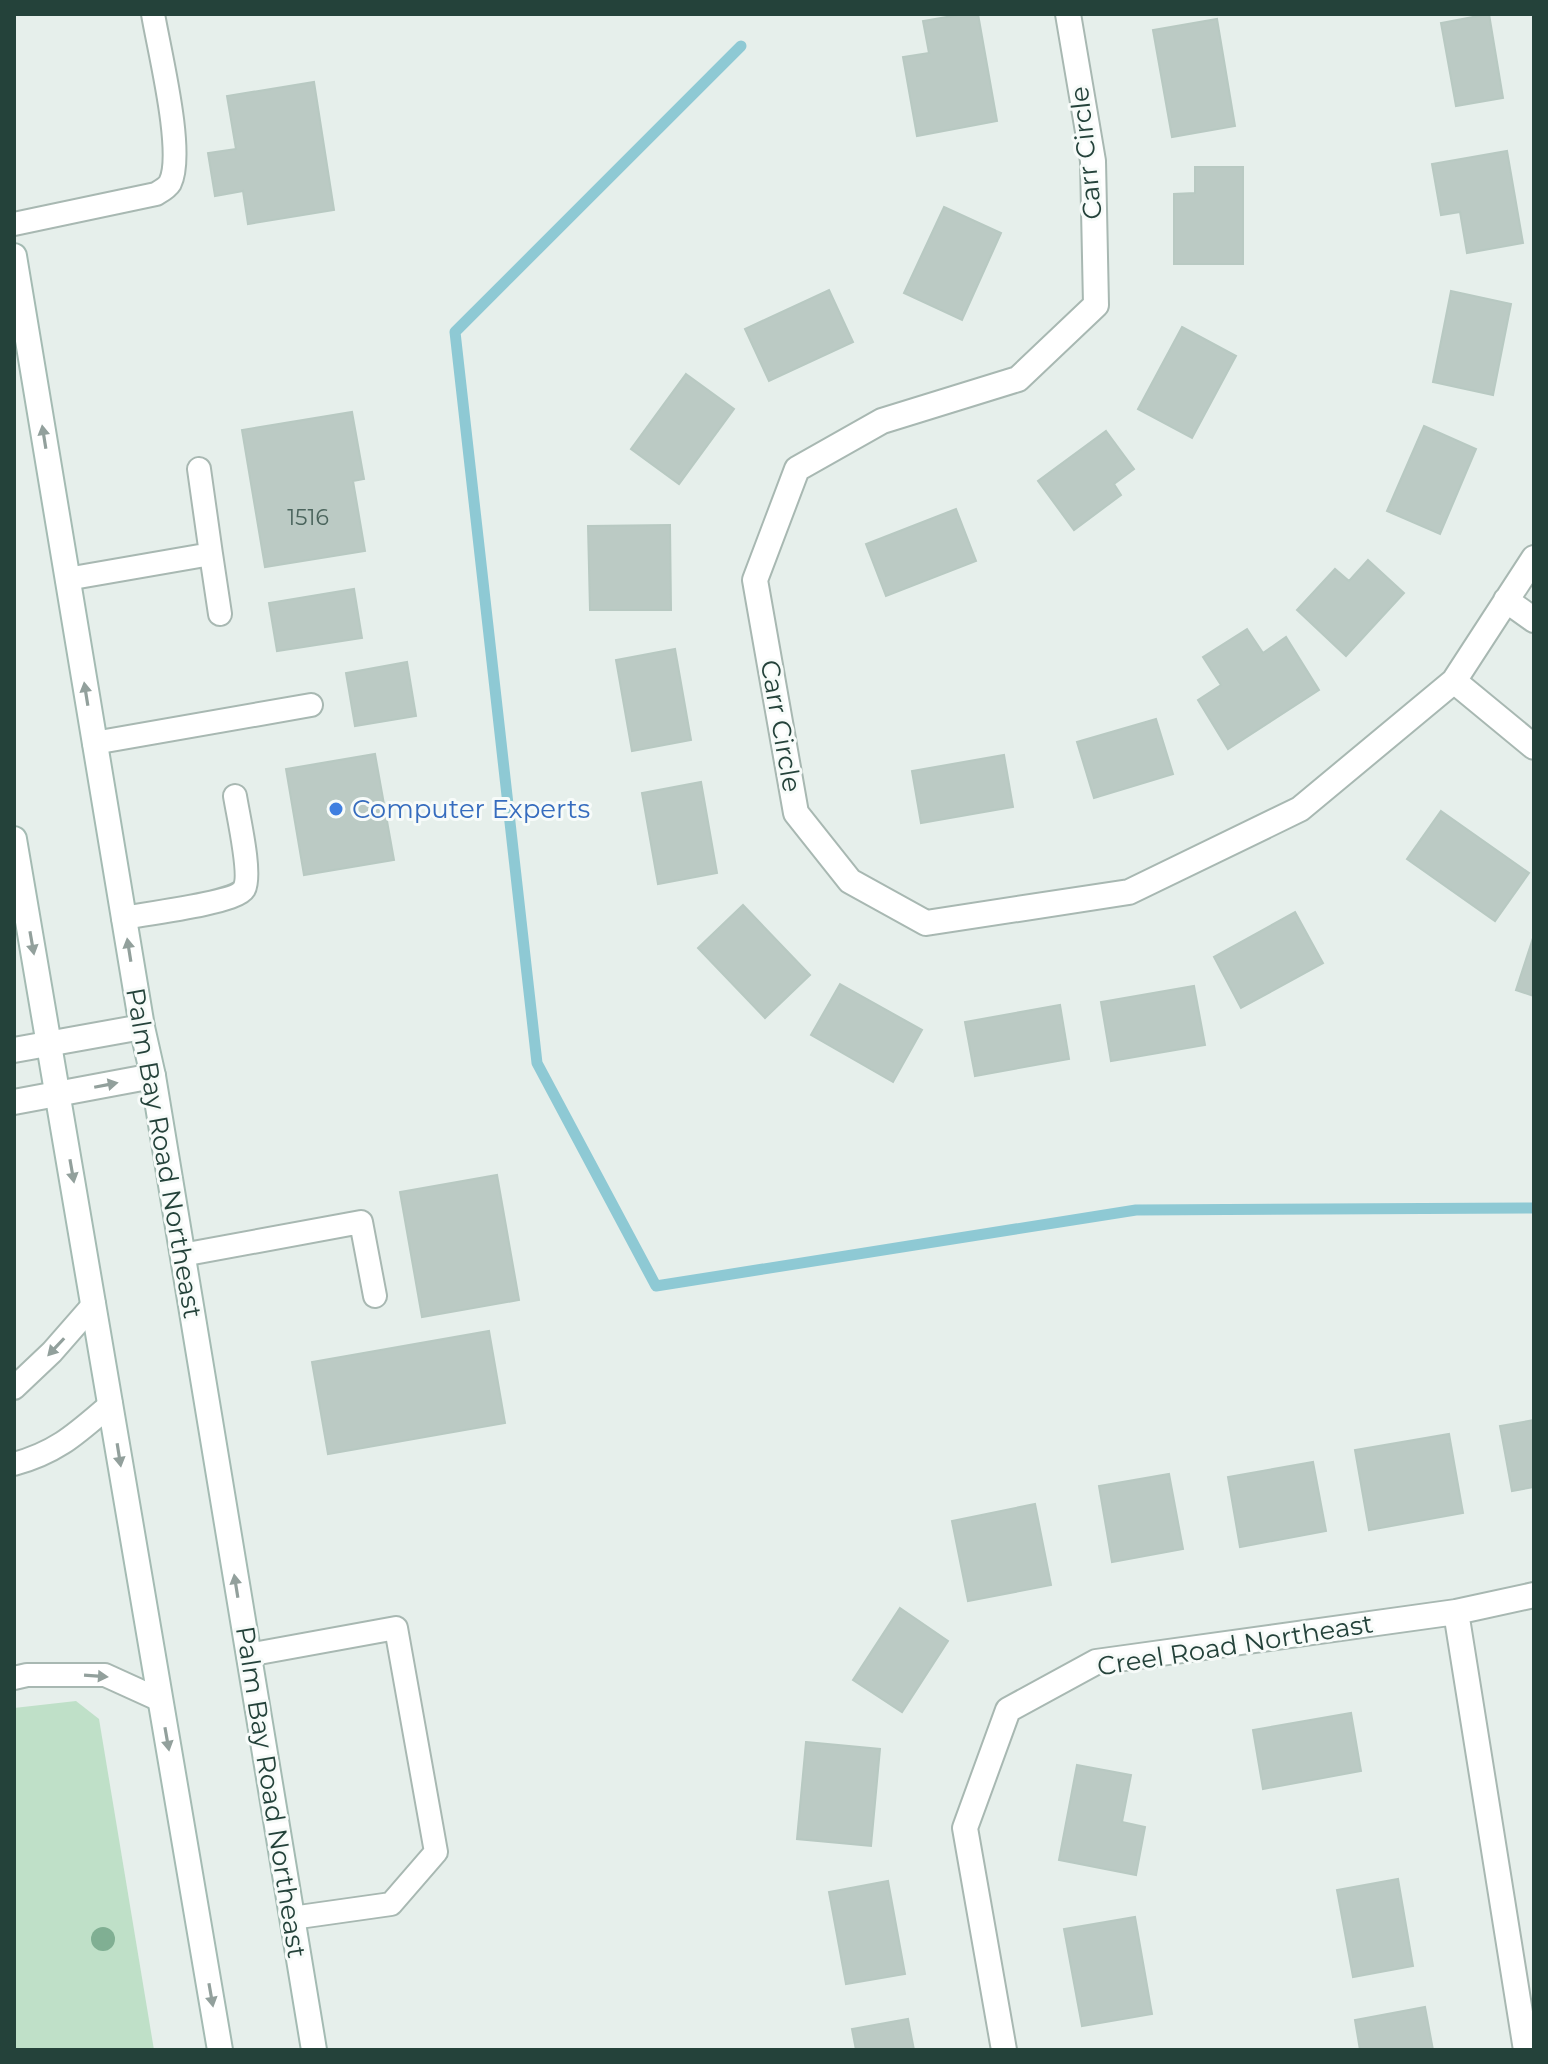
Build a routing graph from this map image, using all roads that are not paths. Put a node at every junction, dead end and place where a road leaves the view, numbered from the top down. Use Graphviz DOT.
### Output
graph roads {
  1 [pos="153,14"];
  2 [pos="1068,14"];
  3 [pos="14,224"];
  4 [pos="14,256"];
  5 [pos="199,469"];
  6 [pos="211,554"];
  7 [pos="1534,558"];
  8 [pos="67,579"];
  9 [pos="1506,600"];
  10 [pos="220,614"];
  11 [pos="1534,620"];
  12 [pos="1454,681"];
  13 [pos="311,705"];
  14 [pos="94,743"];
  15 [pos="1534,747"];
  16 [pos="235,796"];
  17 [pos="14,839"];
  18 [pos="123,918"];
  19 [pos="142,1027"];
  20 [pos="50,1044"];
  21 [pos="14,1050"];
  22 [pos="153,1076"];
  23 [pos="59,1094"];
  24 [pos="14,1102"];
  25 [pos="182,1255"];
  26 [pos="375,1296"];
  27 [pos="94,1304"];
  28 [pos="14,1388"];
  29 [pos="111,1404"];
  30 [pos="14,1464"];
  31 [pos="1534,1595"];
  32 [pos="1456,1612"];
  33 [pos="248,1655"];
  34 [pos="21,1676"];
  35 [pos="160,1700"];
  36 [pos="292,1918"];
  37 [pos="220,2050"];
  38 [pos="314,2050"];
  39 [pos="1004,2050"];
  40 [pos="1526,2050"];
  1 -- 3 [label="lane"];
  2 -- 12 [label="street, Carr Circle"];
  8 -- 4 [label="street, Palm Bay Road Northeast, one-way"];
  5 -- 6 [label="lane"];
  6 -- 8 [label="lane"];
  6 -- 10 [label="lane"];
  7 -- 9 [label="street, Carr Circle"];
  14 -- 8 [label="street, Palm Bay Road Northeast, one-way"];
  9 -- 11 [label="street"];
  9 -- 12 [label="street, Carr Circle"];
  12 -- 15 [label="street"];
  13 -- 14 [label="lane"];
  14 -- 18 [label="street, Palm Bay Road Northeast"];
  16 -- 18 [label="lane"];
  17 -- 20 [label="street, one-way"];
  19 -- 18 [label="street, Palm Bay Road Northeast, one-way"];
  19 -- 20 [label="street"];
  19 -- 22 [label="street, Palm Bay Road Northeast"];
  20 -- 21 [label="street"];
  20 -- 23 [label="street"];
  23 -- 22 [label="street, one-way"];
  22 -- 25 [label="street, Palm Bay Road Northeast"];
  23 -- 24 [label="street"];
  23 -- 27 [label="street, one-way"];
  25 -- 26 [label="lane"];
  33 -- 25 [label="street, Palm Bay Road Northeast, one-way"];
  27 -- 28 [label="lane, one-way"];
  27 -- 29 [label="street"];
  29 -- 30 [label="lane"];
  29 -- 35 [label="street, one-way"];
  31 -- 32 [label="street, Creel Road Northeast"];
  32 -- 39 [label="street, Creel Road Northeast"];
  32 -- 40 [label="street"];
  33 -- 36 [label="street, Palm Bay Road Northeast"];
  33 -- 36 [label="lane"];
  34 -- 35 [label="lane, one-way"];
  35 -- 37 [label="street, one-way"];
  36 -- 38 [label="street, Palm Bay Road Northeast"];
}
